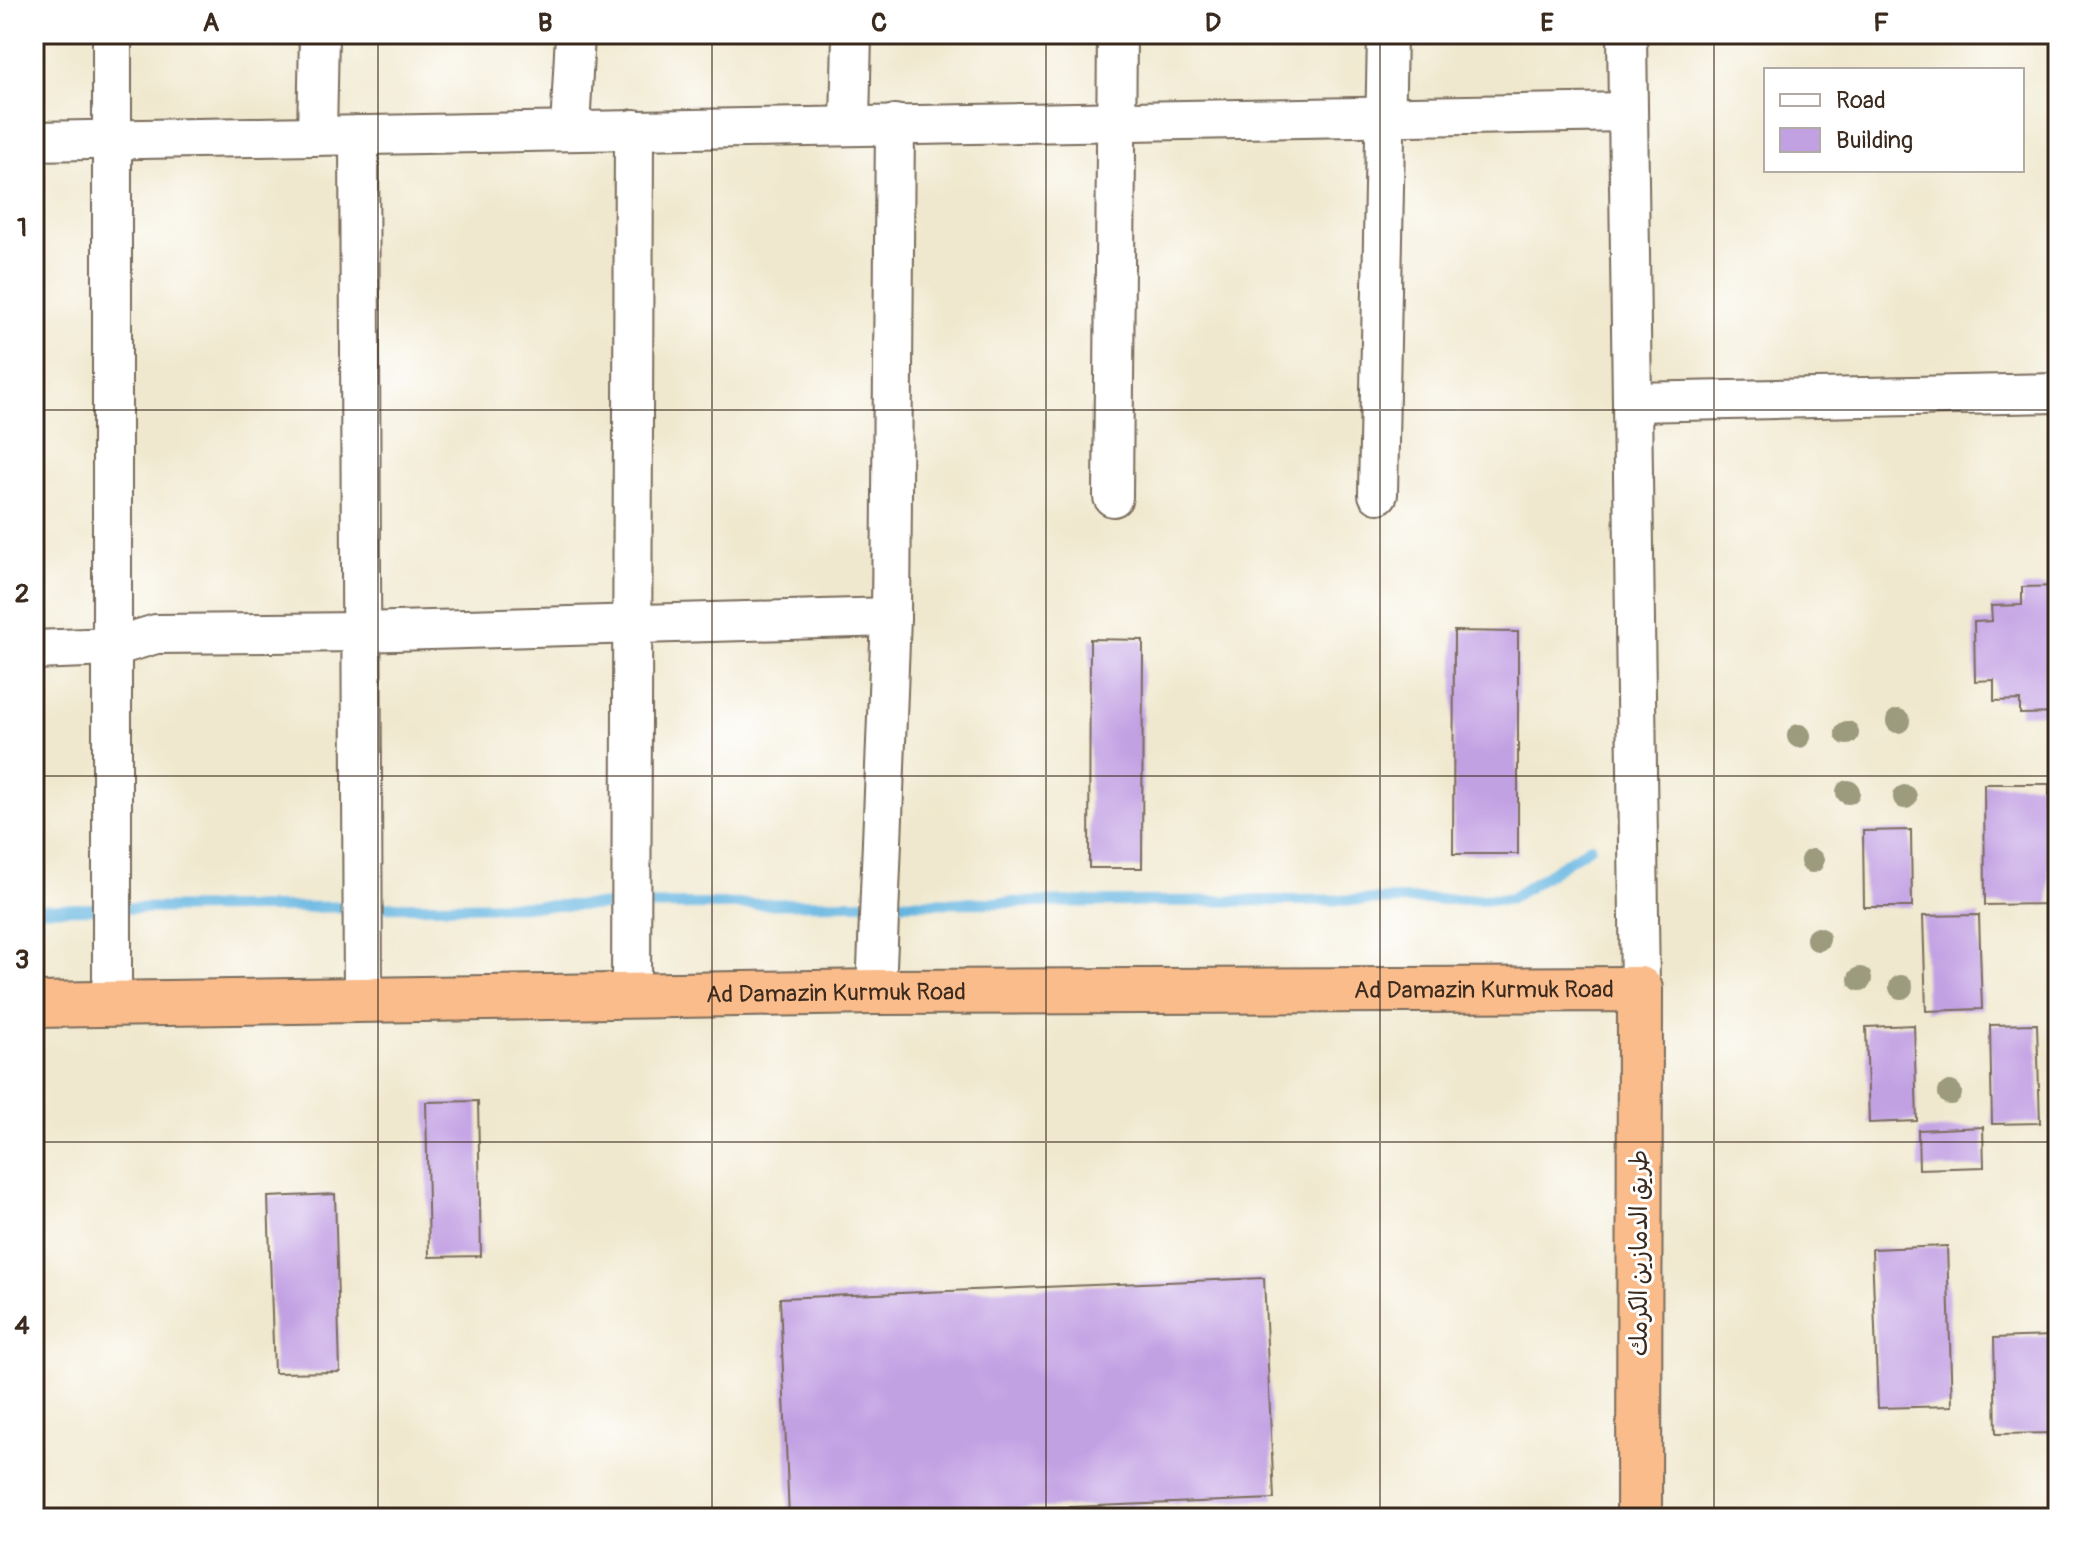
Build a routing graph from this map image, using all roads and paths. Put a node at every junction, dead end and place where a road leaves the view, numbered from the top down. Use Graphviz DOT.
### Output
graph roads {
  1 [pos="112,34"];
  2 [pos="319,34"];
  3 [pos="575,34"];
  4 [pos="852,34"];
  5 [pos="1117,34"];
  6 [pos="1387,34"];
  7 [pos="1627,34"];
  8 [pos="1628,112"];
  9 [pos="1386,114"];
  10 [pos="1117,119"];
  11 [pos="850,124"];
  12 [pos="895,124"];
  13 [pos="634,129"];
  14 [pos="570,130"];
  15 [pos="317,135"];
  16 [pos="359,135"];
  17 [pos="112,140"];
  18 [pos="34,141"];
  19 [pos="2058,393"];
  20 [pos="1633,402"];
  21 [pos="1378,494"];
  22 [pos="1113,497"];
  23 [pos="891,617"];
  24 [pos="631,624"];
  25 [pos="360,632"];
  26 [pos="113,647"];
  27 [pos="34,650"];
  28 [pos="1640,989"];
  29 [pos="876,992"];
  30 [pos="631,996"];
  31 [pos="363,1000"];
  32 [pos="112,1004"];
  33 [pos="34,1005"];
  34 [pos="1639,1518"];
  1 -- 17 [label="street"];
  2 -- 15 [label="street"];
  3 -- 14 [label="street"];
  4 -- 11 [label="street"];
  5 -- 10 [label="street"];
  6 -- 9 [label="street"];
  7 -- 8 [label="street"];
  8 -- 9 [label="street"];
  8 -- 20 [label="street"];
  9 -- 10 [label="street"];
  9 -- 21 [label="street"];
  10 -- 12 [label="street"];
  10 -- 22 [label="street"];
  11 -- 12 [label="street"];
  11 -- 13 [label="street"];
  12 -- 23 [label="street"];
  13 -- 14 [label="street"];
  13 -- 24 [label="street"];
  14 -- 16 [label="street"];
  15 -- 16 [label="street"];
  15 -- 17 [label="street"];
  16 -- 25 [label="street"];
  17 -- 18 [label="street"];
  17 -- 26 [label="street"];
  19 -- 20 [label="street"];
  20 -- 28 [label="street"];
  23 -- 24 [label="street"];
  23 -- 29 [label="street"];
  24 -- 25 [label="street"];
  24 -- 30 [label="street"];
  25 -- 26 [label="street"];
  25 -- 31 [label="street"];
  26 -- 27 [label="street"];
  26 -- 32 [label="street"];
  28 -- 29 [label="highway, Ad Damazin Kurmuk Road"];
  28 -- 34 [label="highway, طريق الدمازين الكرمك"];
  29 -- 30 [label="highway, Ad Damazin Kurmuk Road"];
  30 -- 31 [label="highway, Ad Damazin Kurmuk Road"];
  31 -- 32 [label="highway, Ad Damazin Kurmuk Road"];
  32 -- 33 [label="highway, Ad Damazin Kurmuk Road"];
}
